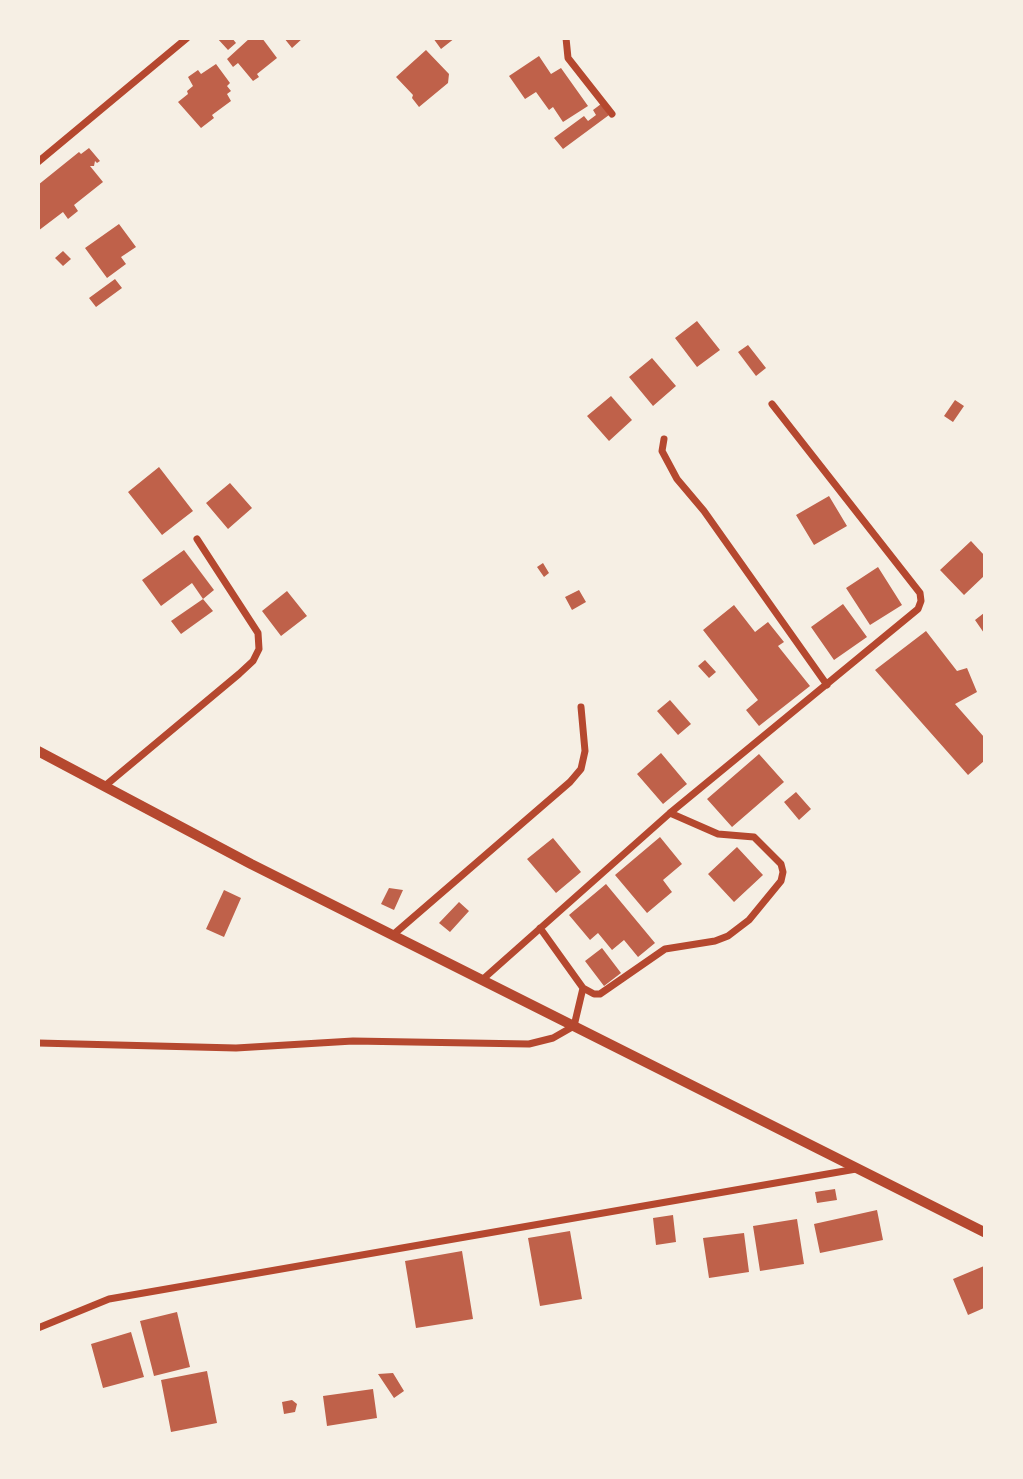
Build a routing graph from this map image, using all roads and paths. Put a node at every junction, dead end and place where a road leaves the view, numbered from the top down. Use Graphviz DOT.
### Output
graph roads {
  1 [pos="187,38"];
  2 [pos="566,38"];
  3 [pos="612,114"];
  4 [pos="38,162"];
  5 [pos="772,404"];
  6 [pos="664,439"];
  7 [pos="197,539"];
  8 [pos="827,685"];
  9 [pos="581,707"];
  10 [pos="38,751"];
  11 [pos="106,785"];
  12 [pos="670,813"];
  13 [pos="540,928"];
  14 [pos="394,934"];
  15 [pos="482,980"];
  16 [pos="583,988"];
  17 [pos="574,1026"];
  18 [pos="38,1043"];
  19 [pos="856,1170"];
  20 [pos="985,1232"];
  21 [pos="38,1328"];
  1 -- 4 [label="street"];
  2 -- 3 [label="street"];
  5 -- 8 [label="street"];
  6 -- 8 [label="street"];
  7 -- 11 [label="street"];
  8 -- 12 [label="street"];
  9 -- 14 [label="street"];
  10 -- 11 [label="street"];
  11 -- 14 [label="street"];
  12 -- 13 [label="street"];
  12 -- 16 [label="street"];
  13 -- 15 [label="street"];
  13 -- 16 [label="street"];
  14 -- 15 [label="street"];
  15 -- 17 [label="street"];
  16 -- 17 [label="street"];
  17 -- 18 [label="street"];
  17 -- 19 [label="street"];
  19 -- 20 [label="street"];
  19 -- 21 [label="street"];
}
